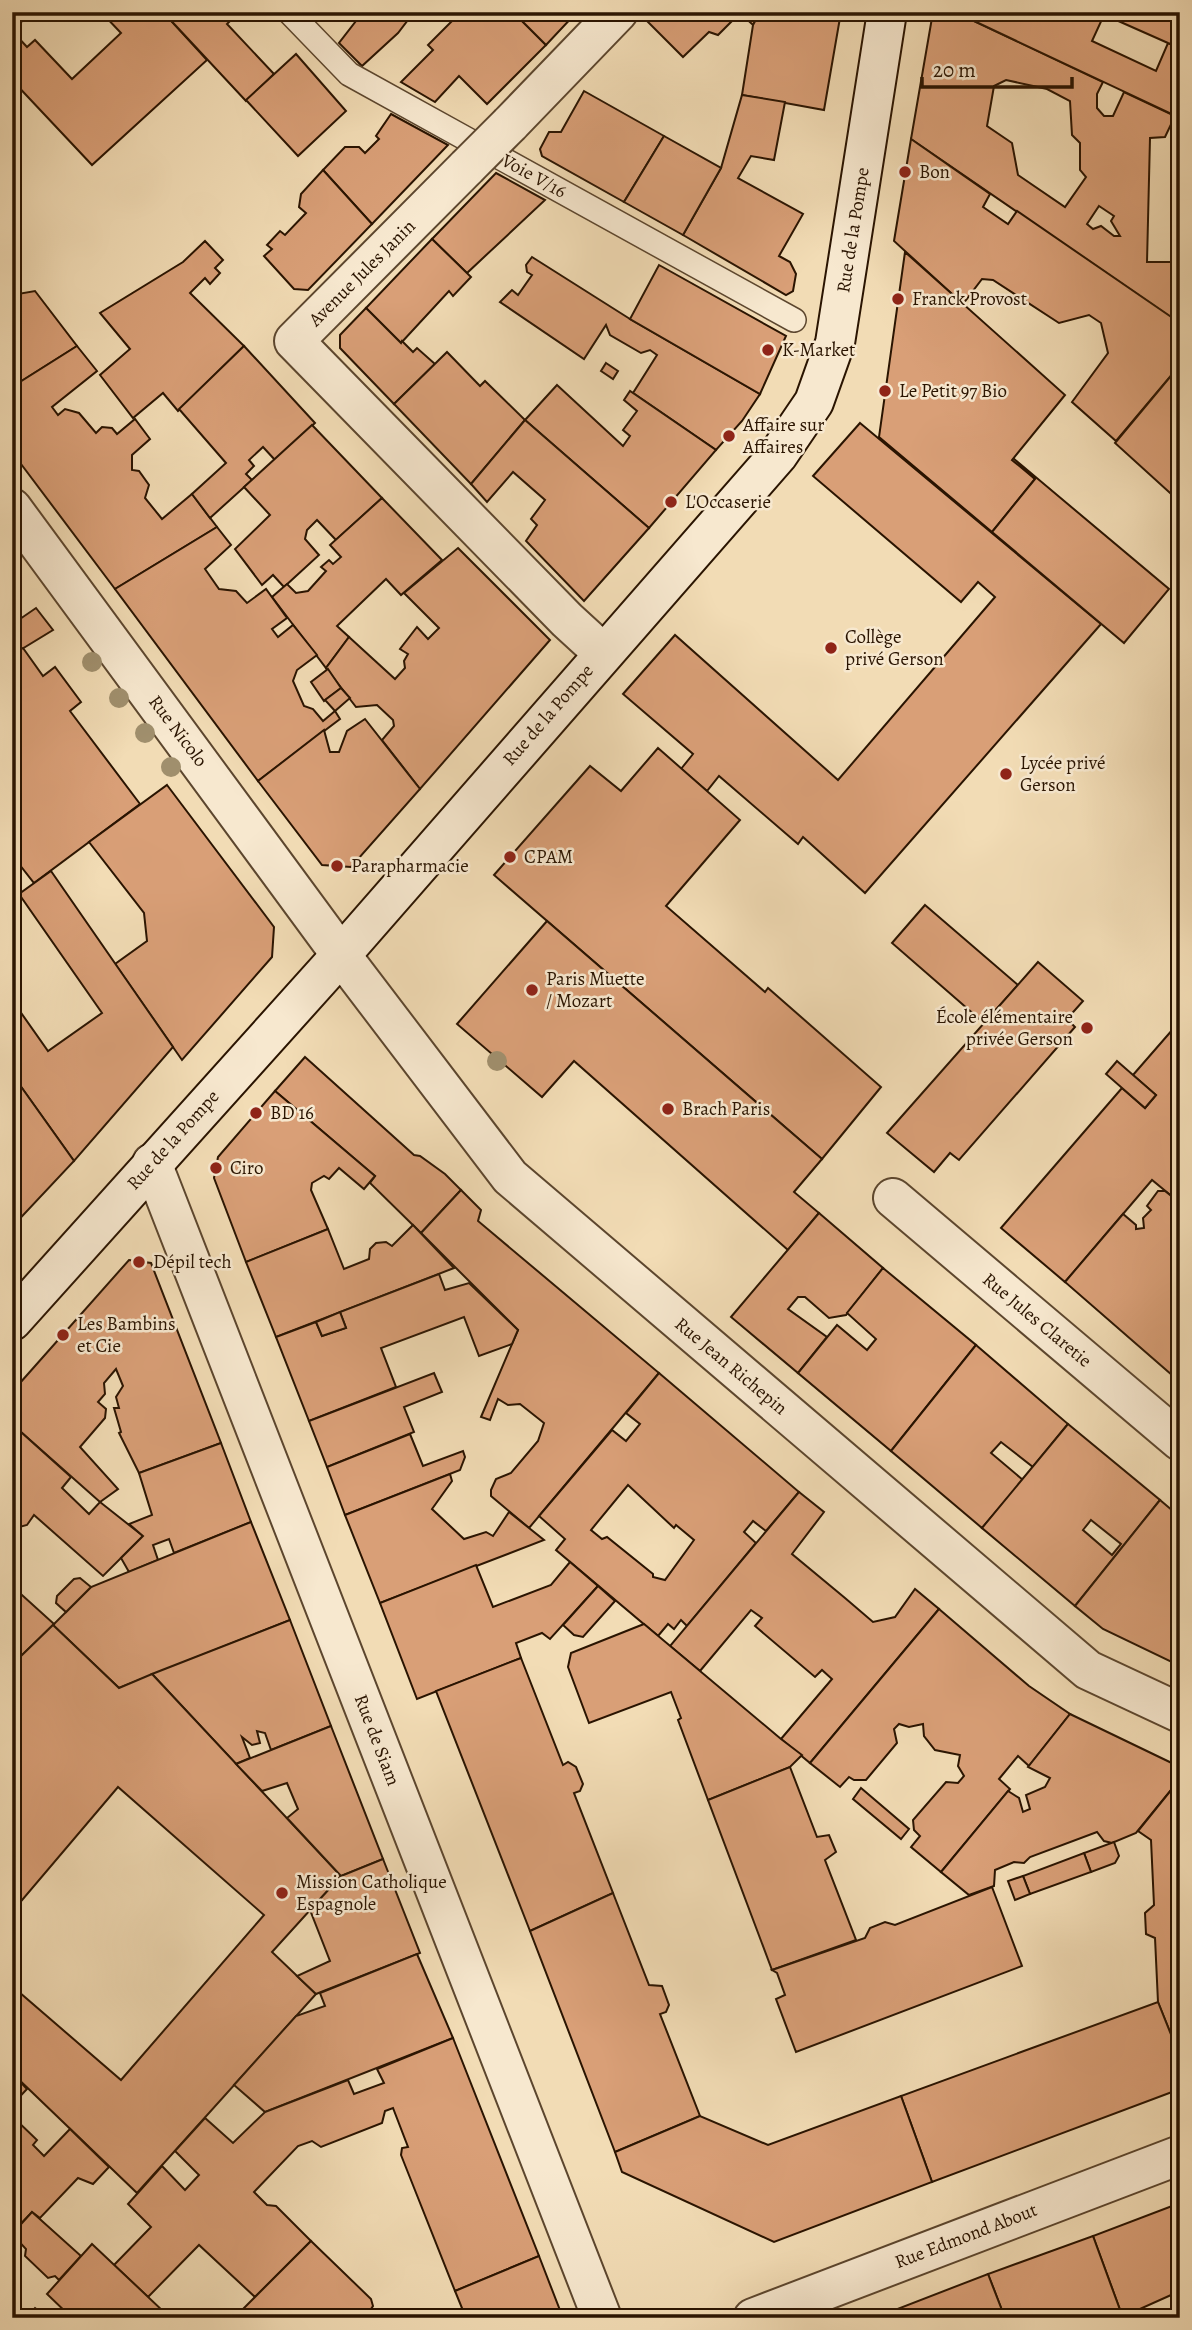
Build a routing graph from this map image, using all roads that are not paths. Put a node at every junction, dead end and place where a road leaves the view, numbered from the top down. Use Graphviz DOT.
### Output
graph roads {
  1 [pos="289,12"];
  2 [pos="618,12"];
  3 [pos="887,12"];
  4 [pos="794,320"];
  5 [pos="12,508"];
  6 [pos="603,653"];
  7 [pos="341,955"];
  8 [pos="152,1163"];
  9 [pos="893,1198"];
  10 [pos="12,1321"];
  11 [pos="1180,1441"];
  12 [pos="1180,1713"];
  13 [pos="1180,2155"];
  14 [pos="603,2318"];
  15 [pos="753,2318"];
  1 -- 4 [label="lane, Voie V/16"];
  2 -- 6 [label="street, Avenue Jules Janin, bridge"];
  3 -- 6 [label="street, Rue de la Pompe"];
  5 -- 7 [label="street, Rue Nicolo"];
  6 -- 7 [label="street, Rue de la Pompe"];
  7 -- 8 [label="street, Rue de la Pompe"];
  7 -- 12 [label="street, Rue Jean Richepin"];
  8 -- 10 [label="street, Rue de la Pompe"];
  8 -- 14 [label="street, Rue de Siam"];
  9 -- 11 [label="street, Rue Jules Claretie"];
  13 -- 15 [label="street, Rue Edmond About"];
}
